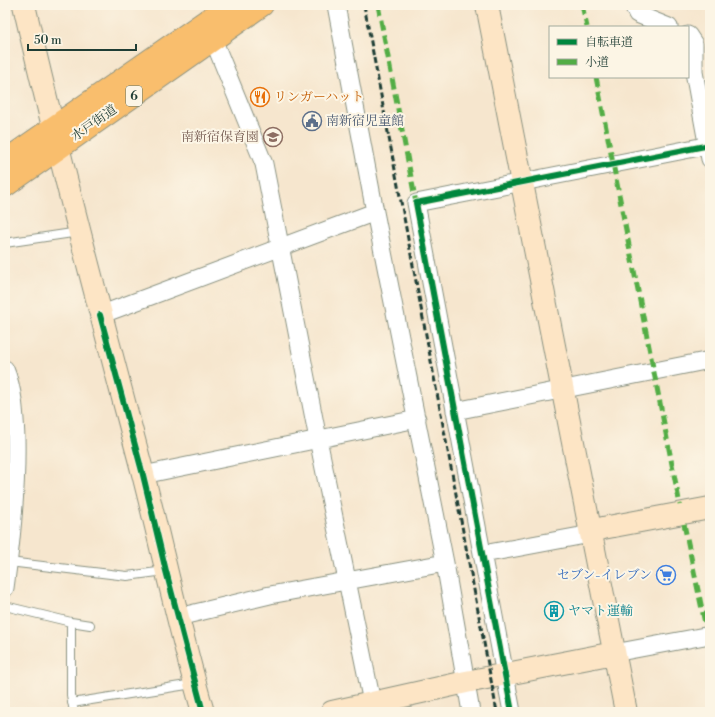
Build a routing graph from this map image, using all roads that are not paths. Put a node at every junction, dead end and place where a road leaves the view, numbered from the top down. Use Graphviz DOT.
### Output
graph roads {
  1 [pos="24,5"];
  2 [pos="228,5"];
  3 [pos="262,5"];
  4 [pos="336,5"];
  5 [pos="487,5"];
  6 [pos="633,5"];
  7 [pos="667,26"];
  8 [pos="689,36"];
  9 [pos="213,39"];
  10 [pos="52,127"];
  11 [pos="58,149"];
  12 [pos="709,150"];
  13 [pos="5,161"];
  14 [pos="522,182"];
  15 [pos="5,186"];
  16 [pos="375,212"];
  17 [pos="79,232"];
  18 [pos="5,243"];
  19 [pos="280,248"];
  20 [pos="100,315"];
  21 [pos="710,360"];
  22 [pos="5,369"];
  23 [pos="562,389"];
  24 [pos="455,411"];
  25 [pos="417,419"];
  26 [pos="318,439"];
  27 [pos="143,475"];
  28 [pos="710,508"];
  29 [pos="591,532"];
  30 [pos="483,554"];
  31 [pos="9,562"];
  32 [pos="444,563"];
  33 [pos="166,571"];
  34 [pos="348,580"];
  35 [pos="5,588"];
  36 [pos="5,606"];
  37 [pos="178,617"];
  38 [pos="71,622"];
  39 [pos="90,625"];
  40 [pos="710,635"];
  41 [pos="614,653"];
  42 [pos="505,674"];
  43 [pos="466,682"];
  44 [pos="194,683"];
  45 [pos="72,703"];
  46 [pos="373,707"];
  47 [pos="74,712"];
  48 [pos="203,712"];
  49 [pos="332,712"];
  50 [pos="471,712"];
  51 [pos="512,712"];
  52 [pos="626,712"];
  1 -- 10 [label="street"];
  2 -- 10 [label="highway, 水戸街道 / 6"];
  3 -- 9 [label="highway, 水戸街道 / 6"];
  4 -- 16 [label="street"];
  5 -- 14 [label="street"];
  6 -- 7 [label="street"];
  8 -- 12 [label="street"];
  9 -- 11 [label="highway, 水戸街道 / 6"];
  9 -- 19 [label="street"];
  10 -- 11 [label="street"];
  10 -- 13 [label="highway, 水戸街道 / 6"];
  11 -- 15 [label="highway, 水戸街道 / 6"];
  11 -- 17 [label="street"];
  12 -- 14 [label="street"];
  14 -- 23 [label="street"];
  14 -- 24 [label="street"];
  16 -- 19 [label="street"];
  16 -- 25 [label="street"];
  17 -- 18 [label="lane"];
  17 -- 20 [label="street"];
  19 -- 20 [label="street"];
  19 -- 26 [label="street"];
  20 -- 27 [label="street"];
  21 -- 23 [label="street"];
  22 -- 31 [label="street"];
  23 -- 24 [label="street"];
  23 -- 29 [label="street"];
  24 -- 30 [label="street"];
  25 -- 26 [label="street"];
  25 -- 32 [label="street"];
  26 -- 27 [label="street"];
  26 -- 34 [label="street"];
  27 -- 33 [label="street"];
  28 -- 29 [label="street"];
  29 -- 30 [label="street"];
  29 -- 41 [label="street"];
  30 -- 42 [label="street"];
  31 -- 33 [label="lane"];
  31 -- 35 [label="street"];
  32 -- 34 [label="street"];
  32 -- 43 [label="street"];
  33 -- 37 [label="street"];
  34 -- 37 [label="street"];
  34 -- 46 [label="street"];
  36 -- 38 [label="lane"];
  37 -- 44 [label="street"];
  38 -- 39 [label="lane"];
  38 -- 45 [label="lane"];
  40 -- 41 [label="street"];
  41 -- 42 [label="street"];
  41 -- 52 [label="street"];
  42 -- 43 [label="street"];
  42 -- 51 [label="street"];
  43 -- 46 [label="street"];
  43 -- 50 [label="street"];
  44 -- 45 [label="lane"];
  44 -- 48 [label="street"];
  45 -- 47 [label="lane"];
  46 -- 49 [label="street"];
}
